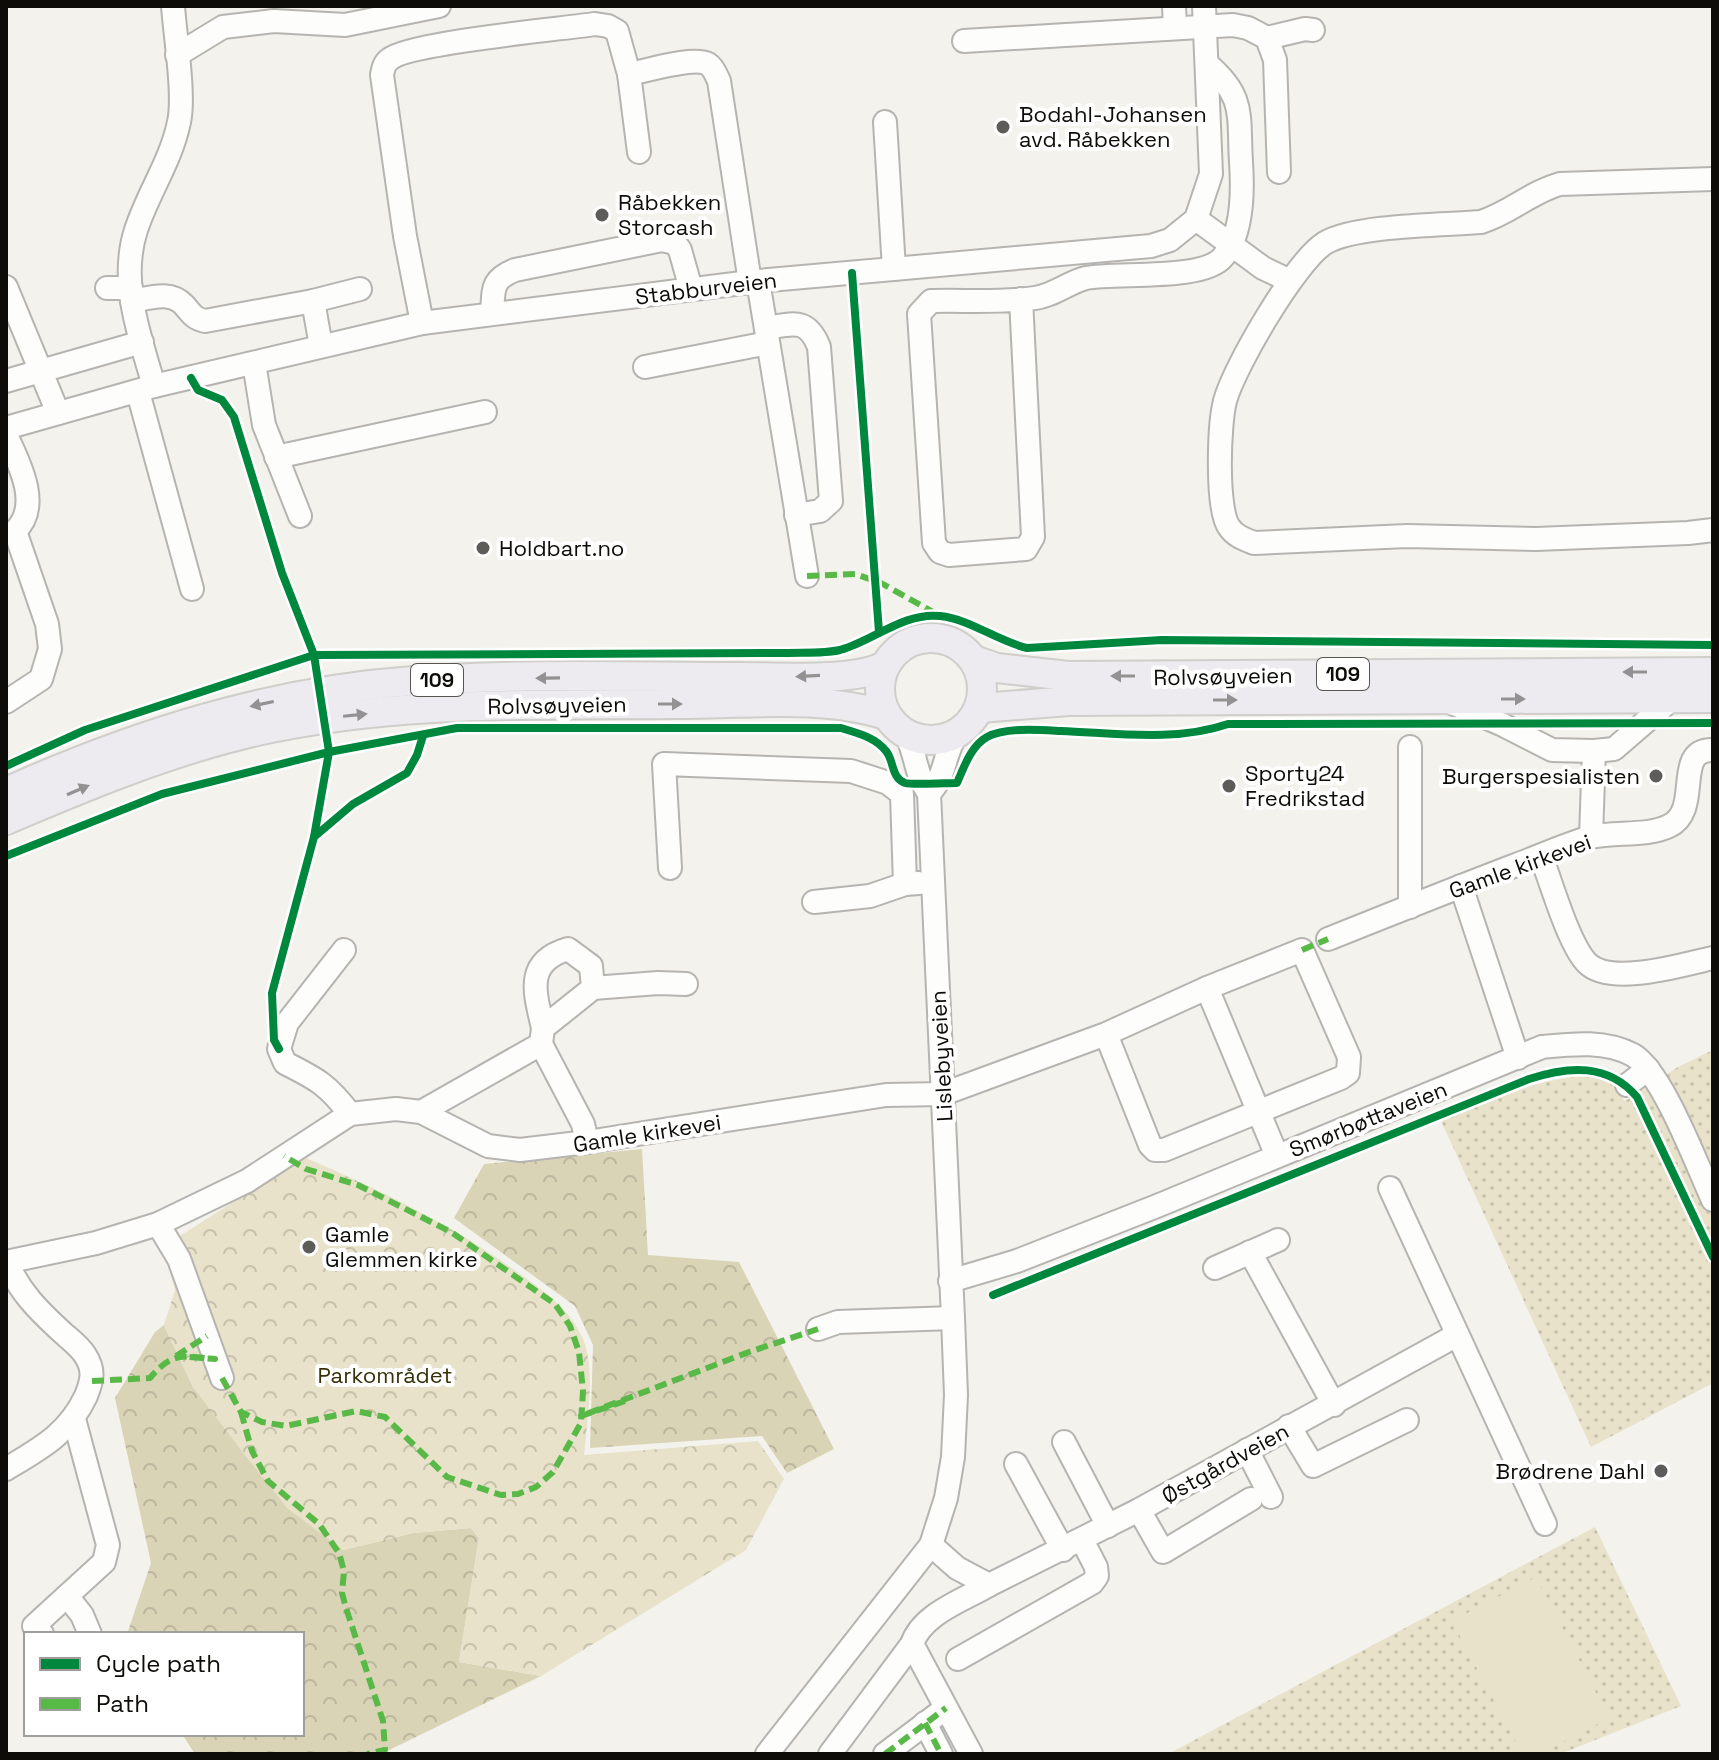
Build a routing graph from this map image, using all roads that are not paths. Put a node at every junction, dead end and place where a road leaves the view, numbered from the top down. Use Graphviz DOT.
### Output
graph roads {
  1 [pos="173,6"];
  2 [pos="276,6"];
  3 [pos="439,6"];
  4 [pos="1204,16"];
  5 [pos="1174,17"];
  6 [pos="260,23"];
  7 [pos="1313,30"];
  8 [pos="1267,38"];
  9 [pos="964,41"];
  10 [pos="177,55"];
  11 [pos="1207,64"];
  12 [pos="629,74"];
  13 [pos="885,122"];
  14 [pos="639,152"];
  15 [pos="1279,172"];
  16 [pos="1713,179"];
  17 [pos="1196,219"];
  18 [pos="1229,246"];
  19 [pos="1084,252"];
  20 [pos="894,269"];
  21 [pos="1085,278"];
  22 [pos="754,281"];
  23 [pos="1290,281"];
  24 [pos="6,287"];
  25 [pos="107,288"];
  26 [pos="360,289"];
  27 [pos="691,289"];
  28 [pos="132,295"];
  29 [pos="1021,299"];
  30 [pos="313,301"];
  31 [pos="492,314"];
  32 [pos="422,323"];
  33 [pos="767,335"];
  34 [pos="142,342"];
  35 [pos="321,346"];
  36 [pos="254,363"];
  37 [pos="645,367"];
  38 [pos="40,370"];
  39 [pos="6,381"];
  40 [pos="146,389"];
  41 [pos="485,412"];
  42 [pos="58,413"];
  43 [pos="6,428"];
  44 [pos="6,435"];
  45 [pos="276,457"];
  46 [pos="796,515"];
  47 [pos="300,516"];
  48 [pos="1713,530"];
  49 [pos="11,533"];
  50 [pos="807,576"];
  51 [pos="192,589"];
  52 [pos="974,660"];
  53 [pos="884,666"];
  54 [pos="1713,672"];
  55 [pos="1673,698"];
  56 [pos="1713,698"];
  57 [pos="1443,699"];
  58 [pos="6,702"];
  59 [pos="980,708"];
  60 [pos="885,715"];
  61 [pos="956,735"];
  62 [pos="907,736"];
  63 [pos="1410,747"];
  64 [pos="1713,750"];
  65 [pos="1594,751"];
  66 [pos="6,792"];
  67 [pos="929,793"];
  68 [pos="902,794"];
  69 [pos="6,820"];
  70 [pos="1591,837"];
  71 [pos="1541,856"];
  72 [pos="670,868"];
  73 [pos="932,883"];
  74 [pos="905,884"];
  75 [pos="1461,886"];
  76 [pos="814,902"];
  77 [pos="1410,907"];
  78 [pos="1328,939"];
  79 [pos="344,950"];
  80 [pos="1713,958"];
  81 [pos="686,984"];
  82 [pos="593,988"];
  83 [pos="1207,988"];
  84 [pos="1106,1034"];
  85 [pos="542,1036"];
  86 [pos="1518,1058"];
  87 [pos="1648,1069"];
  88 [pos="1627,1085"];
  89 [pos="943,1094"];
  90 [pos="421,1112"];
  91 [pos="1259,1112"];
  92 [pos="350,1114"];
  93 [pos="587,1142"];
  94 [pos="1277,1156"];
  95 [pos="1390,1188"];
  96 [pos="1713,1200"];
  97 [pos="158,1224"];
  98 [pos="1278,1240"];
  99 [pos="1250,1252"];
  100 [pos="6,1262"];
  101 [pos="1215,1268"];
  102 [pos="950,1281"];
  103 [pos="953,1318"];
  104 [pos="818,1329"];
  105 [pos="1457,1335"];
  106 [pos="222,1378"];
  107 [pos="1334,1405"];
  108 [pos="74,1419"];
  109 [pos="1407,1420"];
  110 [pos="1289,1426"];
  111 [pos="1064,1442"];
  112 [pos="1247,1450"];
  113 [pos="1016,1464"];
  114 [pos="6,1469"];
  115 [pos="1139,1510"];
  116 [pos="1545,1524"];
  117 [pos="1108,1526"];
  118 [pos="931,1545"];
  119 [pos="1072,1545"];
  120 [pos="989,1585"];
  121 [pos="67,1596"];
  122 [pos="40,1632"];
  123 [pos="89,1632"];
  124 [pos="914,1637"];
  125 [pos="958,1659"];
  126 [pos="946,1708"];
  127 [pos="925,1723"];
  128 [pos="767,1754"];
  129 [pos="830,1754"];
  130 [pos="885,1754"];
  131 [pos="941,1754"];
  132 [pos="971,1754"];
  1 -- 10 [label="street"];
  2 -- 6 [label="street"];
  3 -- 6 [label="street"];
  4 -- 5 [label="street"];
  4 -- 8 [label="street"];
  4 -- 11 [label="street"];
  5 -- 9 [label="street"];
  6 -- 10 [label="street"];
  7 -- 8 [label="street"];
  8 -- 15 [label="street"];
  10 -- 28 [label="street"];
  11 -- 17 [label="street"];
  11 -- 18 [label="street"];
  12 -- 14 [label="street"];
  12 -- 22 [label="street"];
  12 -- 32 [label="street"];
  13 -- 20 [label="street"];
  16 -- 23 [label="street"];
  17 -- 18 [label="street"];
  17 -- 19 [label="street, Stabburveien"];
  18 -- 21 [label="street"];
  18 -- 23 [label="street"];
  19 -- 20 [label="street, Stabburveien"];
  19 -- 21 [label="street"];
  20 -- 22 [label="street, Stabburveien"];
  21 -- 29 [label="street"];
  22 -- 27 [label="street, Stabburveien"];
  22 -- 33 [label="street"];
  23 -- 48 [label="street"];
  24 -- 38 [label="street"];
  25 -- 28 [label="street"];
  26 -- 30 [label="street"];
  27 -- 31 [label="street, Stabburveien"];
  27 -- 31 [label="street"];
  28 -- 30 [label="street"];
  28 -- 34 [label="street"];
  29 -- 29 [label="street"];
  30 -- 35 [label="street"];
  31 -- 32 [label="street, Stabburveien"];
  32 -- 35 [label="street, Stabburveien"];
  33 -- 37 [label="street"];
  33 -- 46 [label="street"];
  33 -- 46 [label="street"];
  34 -- 38 [label="street"];
  34 -- 40 [label="street"];
  35 -- 36 [label="street, Stabburveien"];
  36 -- 40 [label="street, Stabburveien"];
  36 -- 45 [label="street"];
  38 -- 39 [label="street"];
  38 -- 42 [label="street"];
  40 -- 42 [label="street, Stabburveien"];
  40 -- 51 [label="street"];
  41 -- 45 [label="street"];
  42 -- 43 [label="street, Stabburveien"];
  44 -- 49 [label="street"];
  45 -- 47 [label="street"];
  46 -- 50 [label="street"];
  49 -- 58 [label="street"];
  52 -- 53 [label="main road, 109"];
  54 -- 52 [label="main road, Rolvsøyveien / 109, one-way"];
  52 -- 59 [label="main road"];
  53 -- 60 [label="main road"];
  53 -- 66 [label="main road, Rolvsøyveien / 109, one-way"];
  55 -- 56 [label="main road, Rolvsøyveien / 109"];
  57 -- 55 [label="main road, Rolvsøyveien / 109, one-way"];
  55 -- 65 [label="street"];
  59 -- 57 [label="main road, Rolvsøyveien / 109, one-way"];
  57 -- 65 [label="street"];
  59 -- 61 [label="main road"];
  60 -- 62 [label="main road"];
  69 -- 60 [label="main road, Rolvsøyveien / 109, one-way"];
  61 -- 62 [label="main road"];
  61 -- 67 [label="street, Lislebyveien"];
  62 -- 67 [label="street, Lislebyveien"];
  63 -- 77 [label="street"];
  64 -- 70 [label="street, Gamle kirkevei"];
  65 -- 70 [label="street"];
  67 -- 68 [label="street"];
  67 -- 73 [label="street, Lislebyveien"];
  68 -- 72 [label="street"];
  68 -- 74 [label="street"];
  70 -- 71 [label="street, Gamle kirkevei"];
  71 -- 75 [label="street, Gamle kirkevei"];
  71 -- 80 [label="street"];
  73 -- 74 [label="street"];
  73 -- 89 [label="street, Lislebyveien"];
  74 -- 76 [label="street"];
  75 -- 77 [label="street, Gamle kirkevei"];
  75 -- 86 [label="street"];
  77 -- 78 [label="street, Gamle kirkevei"];
  79 -- 92 [label="street"];
  81 -- 82 [label="street"];
  82 -- 85 [label="street"];
  82 -- 85 [label="street"];
  83 -- 84 [label="street, Gamle kirkevei"];
  83 -- 91 [label="street"];
  83 -- 91 [label="street, Gamle kirkevei"];
  84 -- 89 [label="street, Gamle kirkevei"];
  84 -- 91 [label="street"];
  85 -- 90 [label="street"];
  85 -- 93 [label="street"];
  86 -- 87 [label="street, Smørbøttaveien"];
  86 -- 94 [label="street, Smørbøttaveien"];
  87 -- 88 [label="street"];
  87 -- 96 [label="street"];
  89 -- 93 [label="street, Gamle kirkevei"];
  89 -- 102 [label="street, Lislebyveien"];
  90 -- 92 [label="street, Gamle kirkevei"];
  90 -- 93 [label="street, Gamle kirkevei"];
  91 -- 94 [label="street"];
  92 -- 97 [label="street, Gamle kirkevei"];
  94 -- 102 [label="street, Smørbøttaveien"];
  95 -- 105 [label="street"];
  97 -- 100 [label="street, Gamle kirkevei"];
  97 -- 106 [label="street"];
  98 -- 99 [label="street"];
  99 -- 101 [label="street"];
  99 -- 107 [label="street"];
  100 -- 108 [label="street"];
  102 -- 103 [label="street, Lislebyveien"];
  103 -- 104 [label="street"];
  103 -- 118 [label="street, Lislebyveien"];
  105 -- 107 [label="street, Østgårdveien"];
  105 -- 116 [label="street"];
  107 -- 110 [label="street, Østgårdveien"];
  108 -- 114 [label="street"];
  108 -- 121 [label="street"];
  109 -- 110 [label="street"];
  110 -- 112 [label="street, Østgårdveien"];
  111 -- 117 [label="street"];
  112 -- 115 [label="street, Østgårdveien"];
  112 -- 115 [label="street"];
  113 -- 119 [label="street"];
  115 -- 117 [label="street, Østgårdveien"];
  117 -- 119 [label="street, Østgårdveien"];
  118 -- 120 [label="street"];
  118 -- 128 [label="street, Lislebyveien"];
  119 -- 120 [label="street, Østgårdveien"];
  119 -- 125 [label="street"];
  120 -- 124 [label="street, Østgårdveien"];
  121 -- 122 [label="street"];
  121 -- 123 [label="street"];
  124 -- 126 [label="street"];
  124 -- 129 [label="street"];
  126 -- 127 [label="street"];
  126 -- 132 [label="street"];
  127 -- 130 [label="street"];
  127 -- 131 [label="street"];
}
